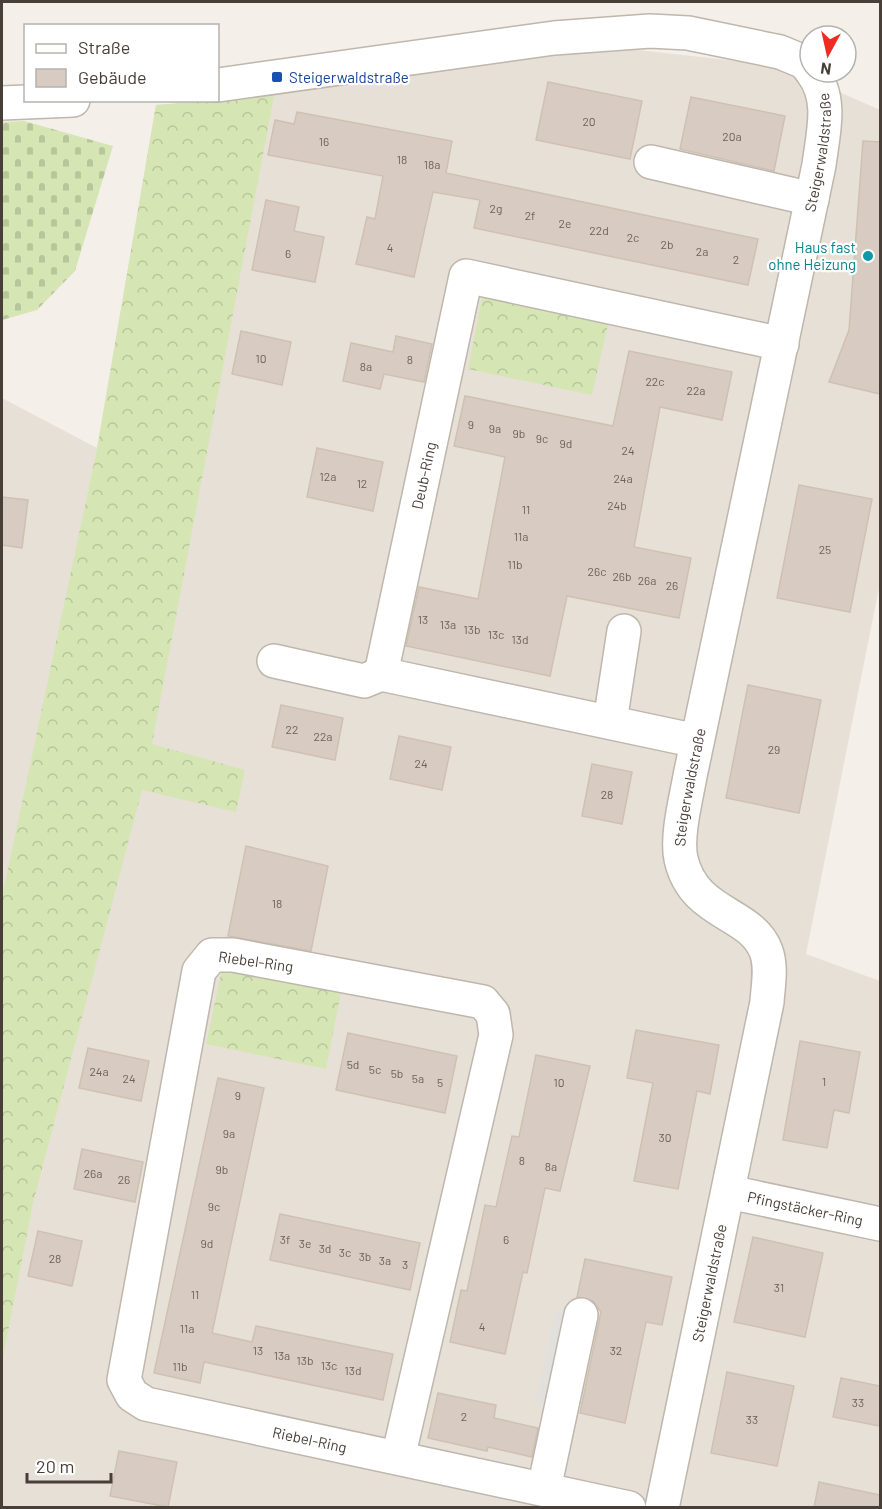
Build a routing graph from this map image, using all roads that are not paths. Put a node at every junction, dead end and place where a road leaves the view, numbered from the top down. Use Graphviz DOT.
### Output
graph roads {
  1 [pos="798,60"];
  2 [pos="820,84"];
  3 [pos="219,85"];
  4 [pos="26,102"];
  5 [pos="2,103"];
  6 [pos="651,162"];
  7 [pos="812,199"];
  8 [pos="782,344"];
  9 [pos="624,631"];
  10 [pos="274,661"];
  11 [pos="381,674"];
  12 [pos="610,722"];
  13 [pos="697,741"];
  14 [pos="729,1192"];
  15 [pos="880,1224"];
  16 [pos="581,1315"];
  17 [pos="398,1458"];
  18 [pos="555,1483"];
  19 [pos="629,1508"];
  20 [pos="662,1508"];
  1 -- 3 [label="street, Steigerwaldstraße"];
  2 -- 7 [label="street, Steigerwaldstraße"];
  4 -- 5 [label="street"];
  6 -- 7 [label="street"];
  7 -- 8 [label="street, Steigerwaldstraße"];
  8 -- 11 [label="street, Deub-Ring"];
  8 -- 13 [label="street, Steigerwaldstraße"];
  9 -- 12 [label="street"];
  10 -- 11 [label="street"];
  11 -- 12 [label="street"];
  12 -- 13 [label="street"];
  13 -- 14 [label="street, Steigerwaldstraße"];
  14 -- 15 [label="street, Pfingstäcker-Ring"];
  14 -- 20 [label="street, Steigerwaldstraße"];
  16 -- 18 [label="street"];
  17 -- 17 [label="street, Riebel-Ring"];
  17 -- 18 [label="street, Riebel-Ring"];
  18 -- 19 [label="street, Riebel-Ring"];
}
